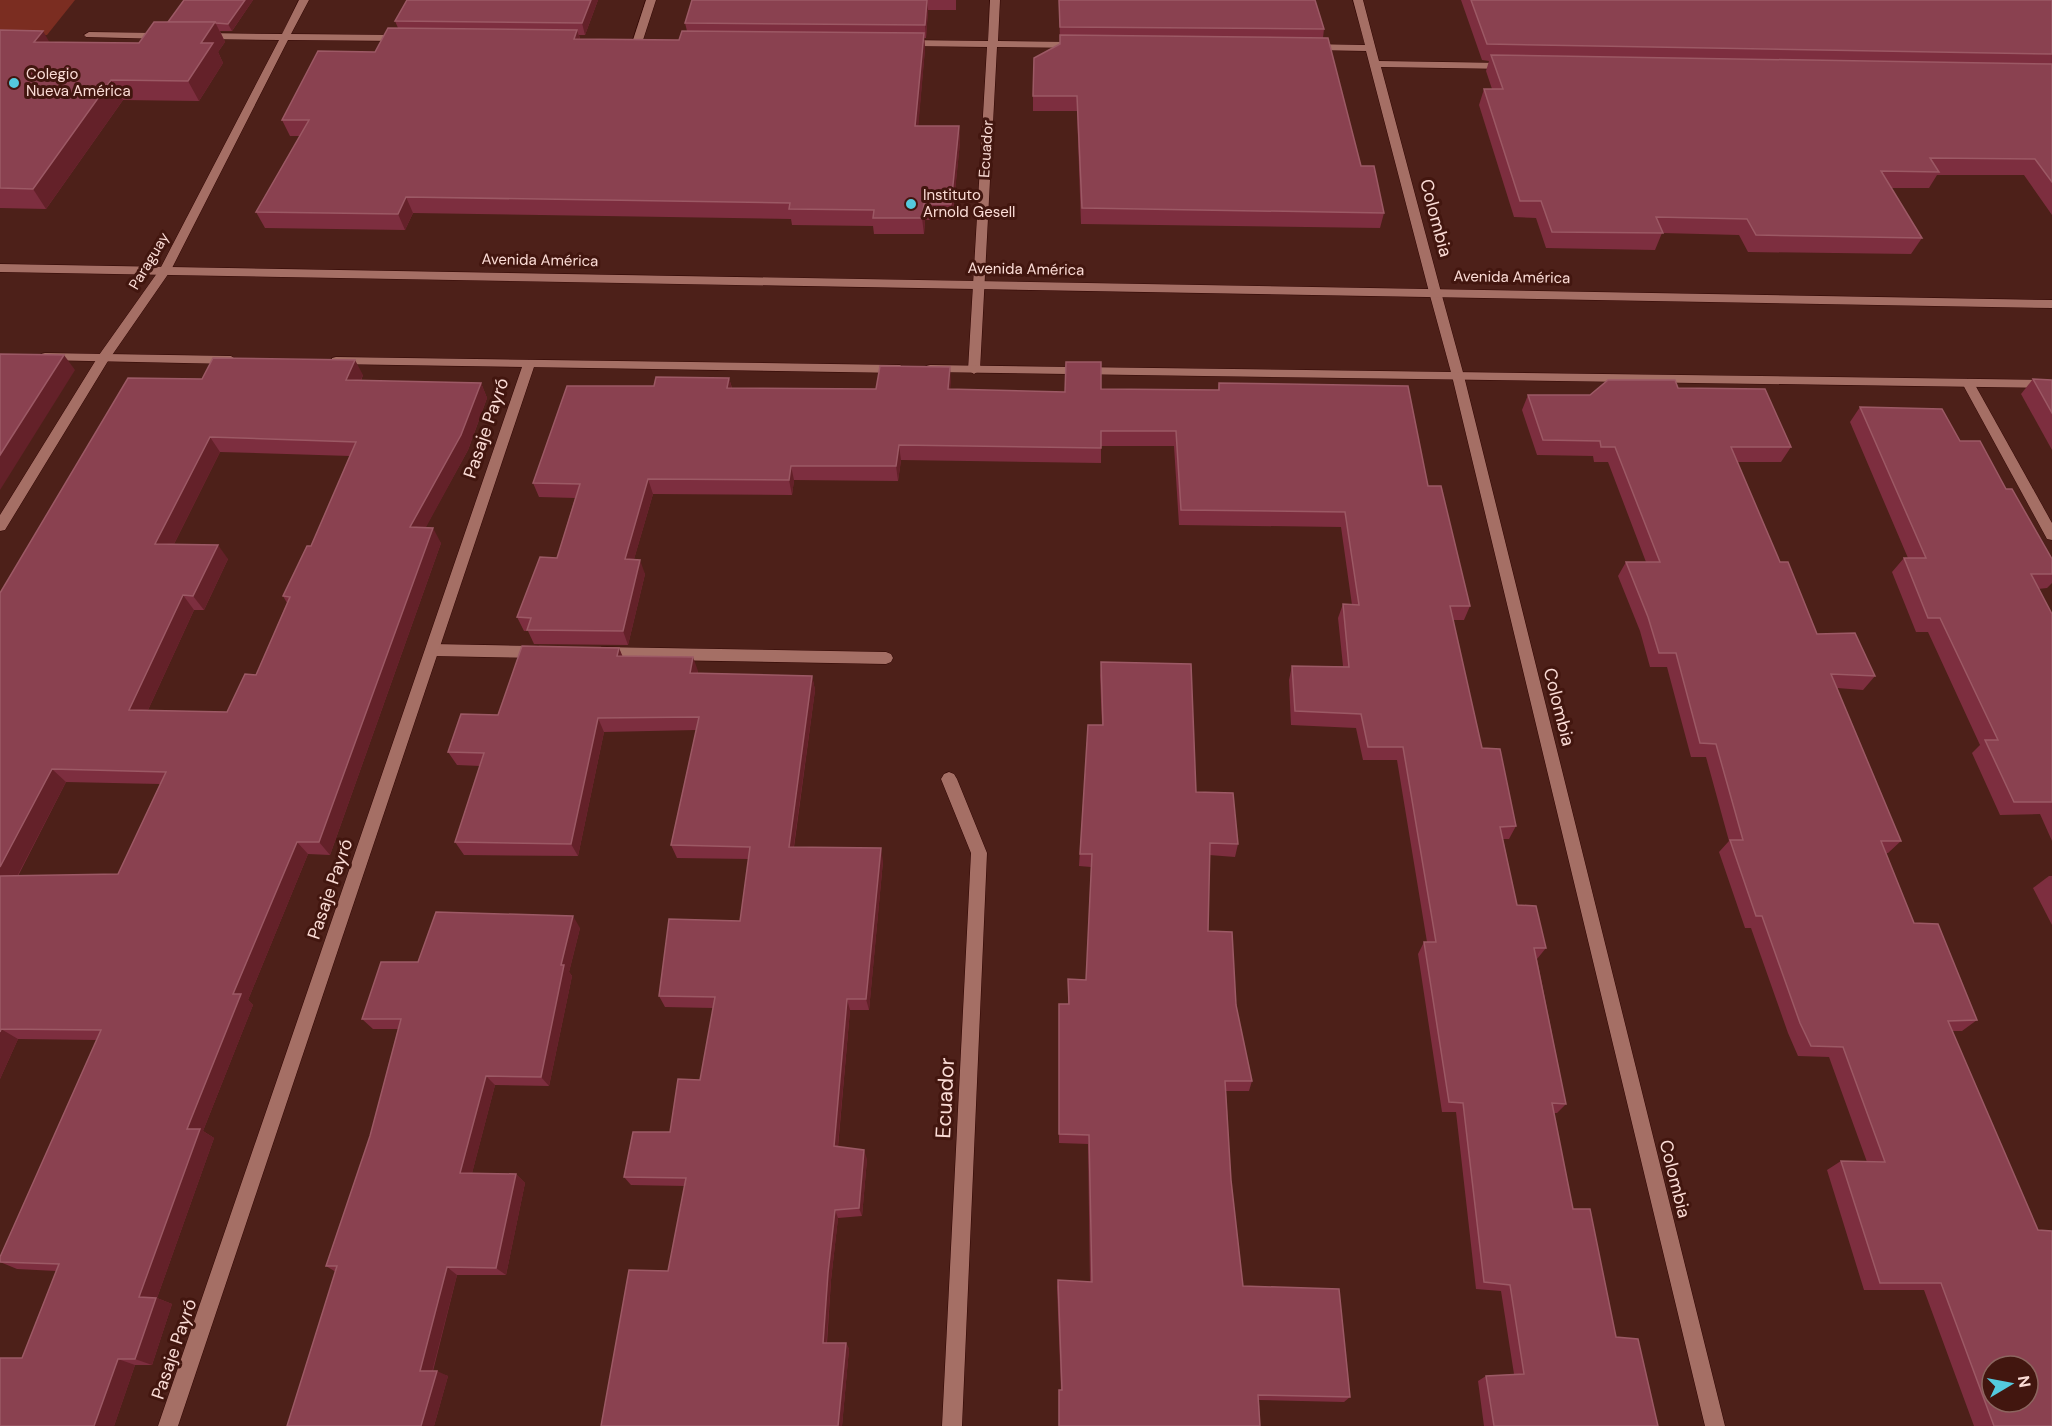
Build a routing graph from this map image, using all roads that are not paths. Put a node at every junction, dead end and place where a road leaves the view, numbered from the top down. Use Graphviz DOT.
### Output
graph roads {
  1 [pos="304,0"];
  2 [pos="651,0"];
  3 [pos="995,0"];
  4 [pos="1358,0"];
  5 [pos="89,35"];
  6 [pos="181,36"];
  7 [pos="192,36"];
  8 [pos="284,37"];
  9 [pos="414,38"];
  10 [pos="626,40"];
  11 [pos="638,40"];
  12 [pos="650,41"];
  13 [pos="898,43"];
  14 [pos="992,44"];
  15 [pos="1087,45"];
  16 [pos="1299,47"];
  17 [pos="1370,48"];
  18 [pos="1375,64"];
  19 [pos="1517,67"];
  20 [pos="0,268"];
  21 [pos="165,270"];
  22 [pos="977,284"];
  23 [pos="1435,292"];
  24 [pos="2052,304"];
  25 [pos="34,357"];
  26 [pos="103,358"];
  27 [pos="245,360"];
  28 [pos="328,361"];
  29 [pos="529,364"];
  30 [pos="974,370"];
  31 [pos="1458,376"];
  32 [pos="1968,383"];
  33 [pos="2052,384"];
  34 [pos="0,526"];
  35 [pos="2052,535"];
  36 [pos="432,650"];
  37 [pos="551,652"];
  38 [pos="587,652"];
  39 [pos="886,658"];
  40 [pos="949,779"];
  41 [pos="168,1426"];
  42 [pos="952,1426"];
  43 [pos="1715,1426"];
  1 -- 8 [label="street, Paraguay"];
  2 -- 11 [label="street"];
  3 -- 14 [label="street, Ecuador"];
  4 -- 17 [label="street, Colombia"];
  5 -- 6 [label="street"];
  7 -- 8 [label="street"];
  8 -- 9 [label="street"];
  8 -- 21 [label="street, Paraguay"];
  10 -- 11 [label="street"];
  11 -- 12 [label="street"];
  13 -- 14 [label="street"];
  14 -- 15 [label="street"];
  14 -- 22 [label="street, Ecuador"];
  16 -- 17 [label="street"];
  17 -- 18 [label="street, Colombia"];
  18 -- 19 [label="street"];
  18 -- 23 [label="street, Colombia"];
  20 -- 21 [label="street, Avenida América"];
  21 -- 22 [label="street, Avenida América"];
  21 -- 26 [label="street, Paraguay"];
  22 -- 23 [label="street, Avenida América"];
  22 -- 30 [label="street, Ecuador"];
  23 -- 24 [label="street, Avenida América"];
  23 -- 31 [label="street, Colombia"];
  25 -- 26 [label="street"];
  26 -- 27 [label="street"];
  26 -- 34 [label="street, Paraguay"];
  28 -- 29 [label="street"];
  29 -- 30 [label="street"];
  29 -- 36 [label="street, Pasaje Payró"];
  30 -- 31 [label="street"];
  31 -- 32 [label="street"];
  31 -- 43 [label="street, Colombia"];
  32 -- 33 [label="street"];
  32 -- 35 [label="street"];
  36 -- 37 [label="street"];
  36 -- 41 [label="street, Pasaje Payró"];
  38 -- 39 [label="street"];
  40 -- 42 [label="street, Ecuador"];
}
